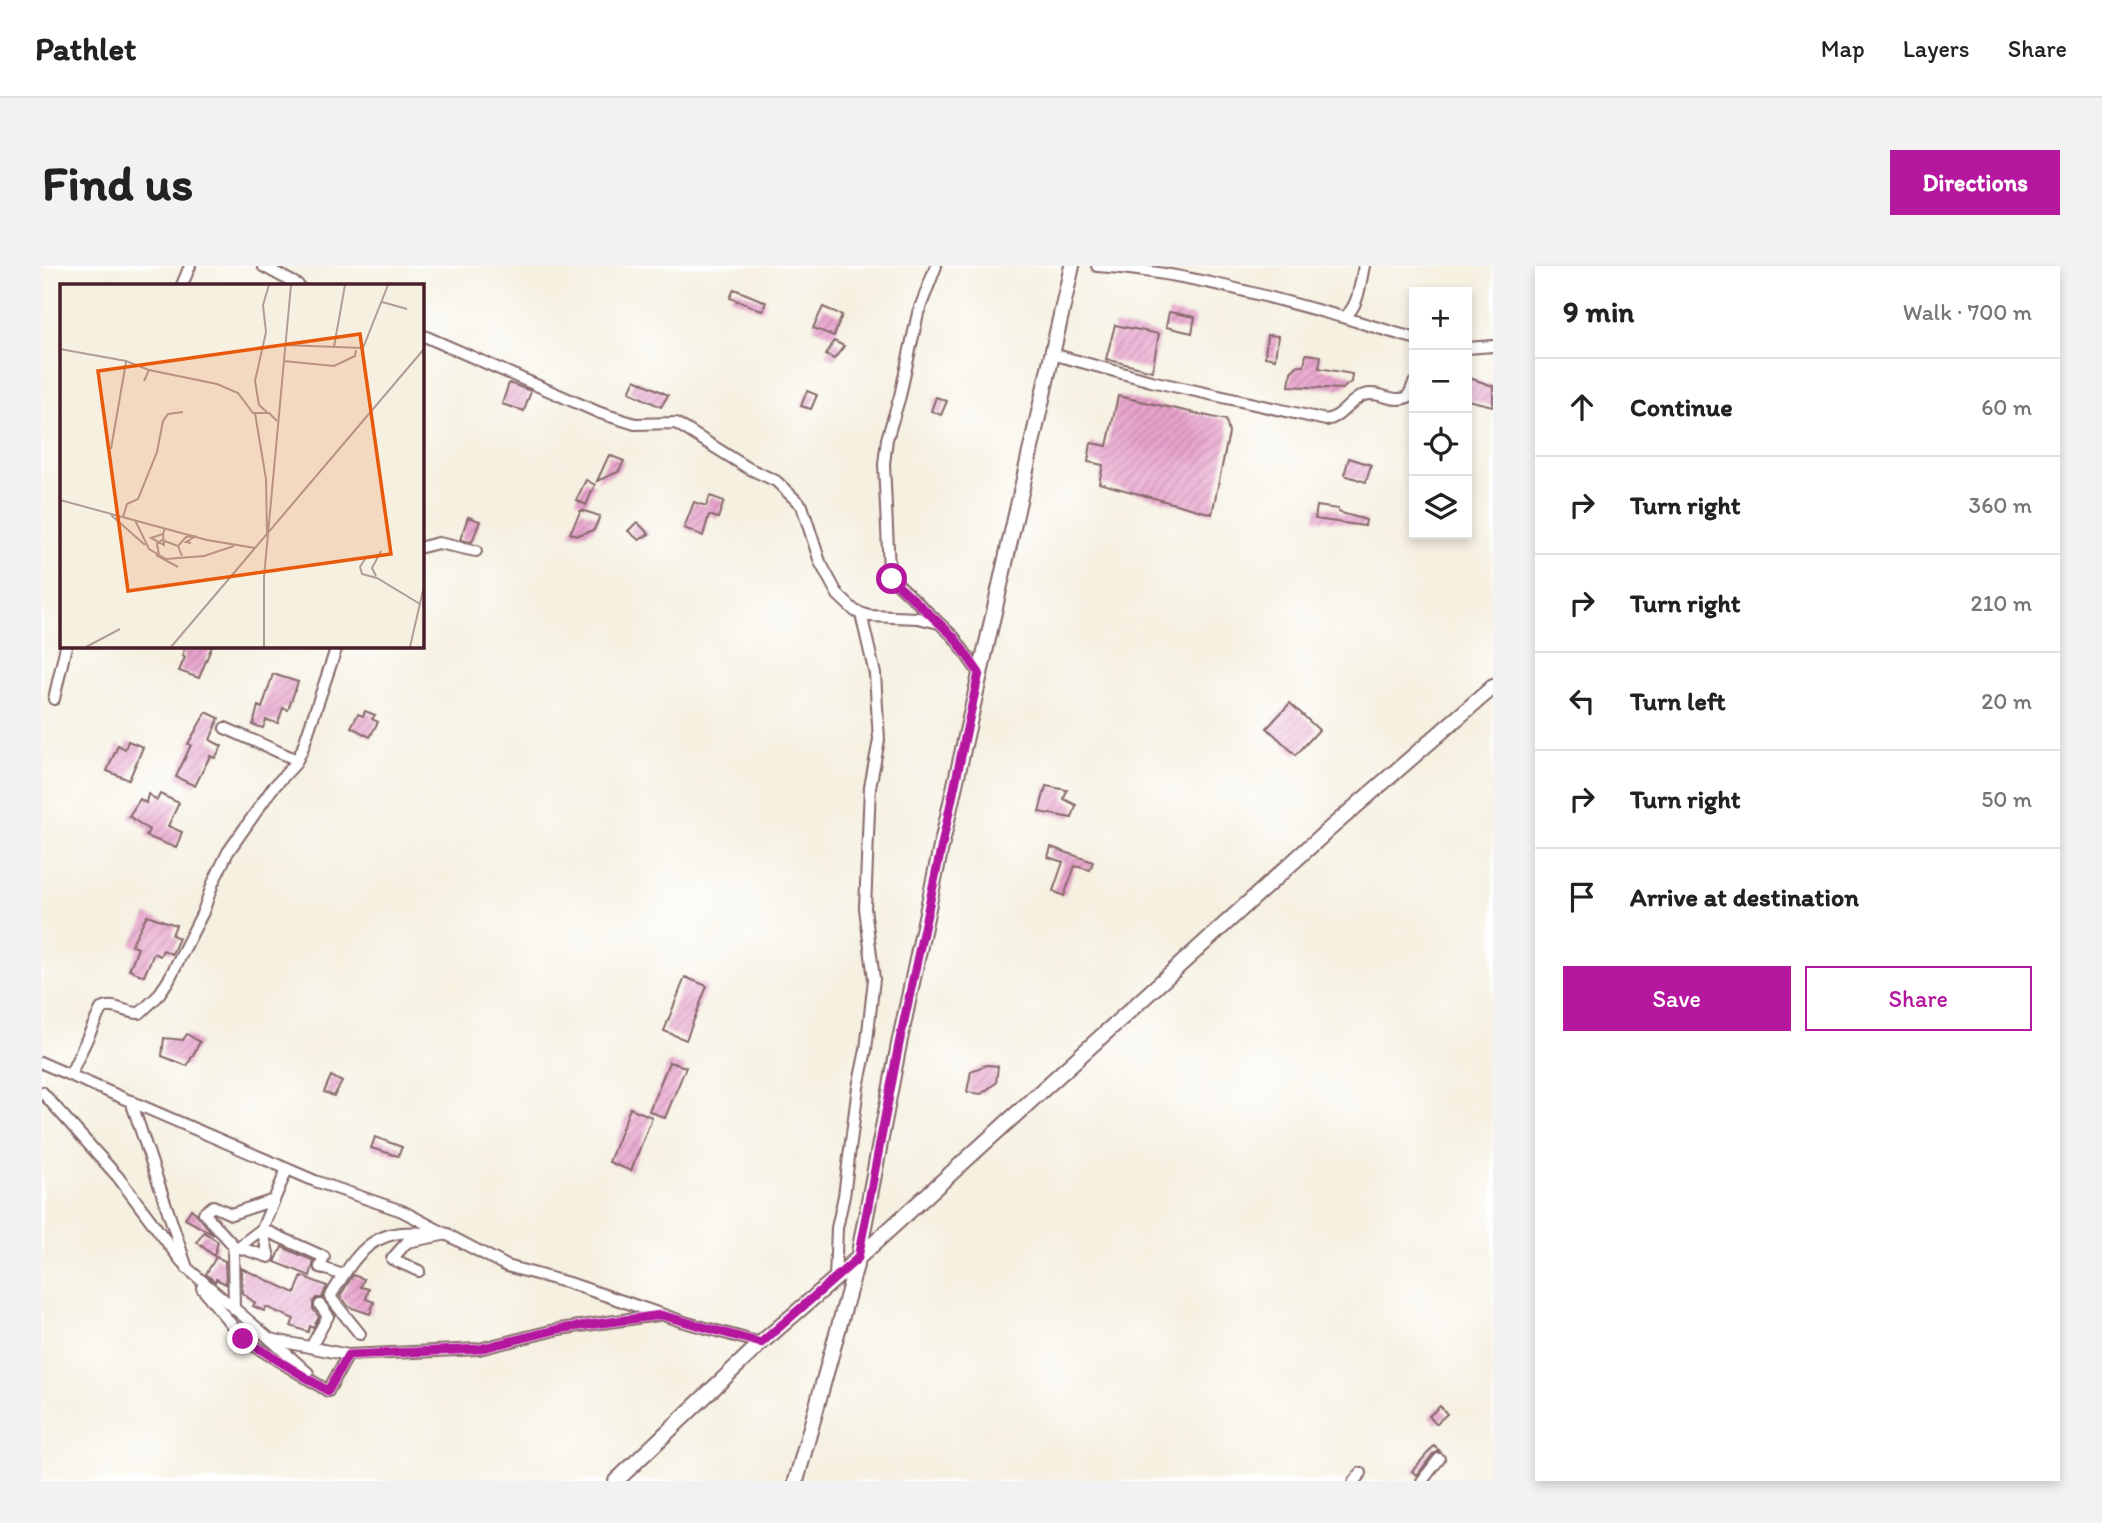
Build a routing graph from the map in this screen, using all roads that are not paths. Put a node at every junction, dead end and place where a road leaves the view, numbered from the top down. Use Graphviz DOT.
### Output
graph roads {
  1 [pos="190,266"];
  2 [pos="263,266"];
  3 [pos="936,266"];
  4 [pos="1072,266"];
  5 [pos="1097,266"];
  6 [pos="1364,266"];
  7 [pos="182,284"];
  8 [pos="296,284"];
  9 [pos="1344,317"];
  10 [pos="424,336"];
  11 [pos="1409,336"];
  12 [pos="1493,346"];
  13 [pos="1472,348"];
  14 [pos="1052,354"];
  15 [pos="1409,395"];
  16 [pos="424,546"];
  17 [pos="476,551"];
  18 [pos="861,614"];
  19 [pos="939,623"];
  20 [pos="66,648"];
  21 [pos="336,648"];
  22 [pos="979,673"];
  23 [pos="1493,687"];
  24 [pos="54,699"];
  25 [pos="225,728"];
  26 [pos="297,760"];
  27 [pos="42,1063"];
  28 [pos="70,1075"];
  29 [pos="42,1092"];
  30 [pos="131,1101"];
  31 [pos="287,1169"];
  32 [pos="274,1200"];
  33 [pos="262,1229"];
  34 [pos="448,1234"];
  35 [pos="238,1248"];
  36 [pos="858,1258"];
  37 [pos="187,1268"];
  38 [pos="419,1271"];
  39 [pos="343,1275"];
  40 [pos="835,1279"];
  41 [pos="320,1305"];
  42 [pos="234,1308"];
  43 [pos="661,1315"];
  44 [pos="360,1334"];
  45 [pos="270,1339"];
  46 [pos="761,1343"];
  47 [pos="311,1347"];
  48 [pos="348,1355"];
  49 [pos="328,1391"];
  50 [pos="1439,1459"];
  51 [pos="616,1481"];
  52 [pos="796,1481"];
  53 [pos="1422,1481"];
  1 -- 7 [label="street"];
  2 -- 8 [label="street"];
  3 -- 19 [label="street"];
  4 -- 14 [label="street"];
  5 -- 9 [label="street"];
  6 -- 9 [label="street"];
  9 -- 11 [label="street"];
  10 -- 18 [label="street"];
  12 -- 13 [label="street"];
  14 -- 15 [label="street"];
  14 -- 22 [label="street"];
  16 -- 17 [label="street"];
  18 -- 19 [label="street"];
  18 -- 40 [label="street"];
  19 -- 22 [label="street"];
  20 -- 24 [label="street"];
  21 -- 26 [label="street"];
  22 -- 36 [label="street"];
  23 -- 36 [label="street"];
  25 -- 26 [label="street"];
  26 -- 28 [label="street"];
  27 -- 28 [label="street"];
  28 -- 30 [label="street"];
  29 -- 37 [label="street"];
  30 -- 31 [label="street"];
  30 -- 37 [label="street"];
  31 -- 32 [label="street"];
  31 -- 34 [label="street"];
  32 -- 33 [label="street"];
  32 -- 35 [label="street"];
  33 -- 35 [label="street"];
  33 -- 35 [label="street"];
  33 -- 39 [label="street"];
  34 -- 38 [label="street"];
  34 -- 39 [label="street"];
  34 -- 43 [label="street"];
  35 -- 42 [label="street"];
  36 -- 40 [label="street"];
  36 -- 52 [label="street"];
  37 -- 42 [label="street"];
  37 -- 49 [label="street"];
  39 -- 44 [label="street"];
  40 -- 46 [label="street"];
  41 -- 47 [label="street"];
  42 -- 45 [label="street"];
  43 -- 46 [label="street"];
  43 -- 48 [label="street"];
  45 -- 47 [label="street"];
  45 -- 49 [label="street"];
  46 -- 51 [label="street"];
  47 -- 48 [label="street"];
  48 -- 49 [label="street"];
  50 -- 53 [label="street"];
}
